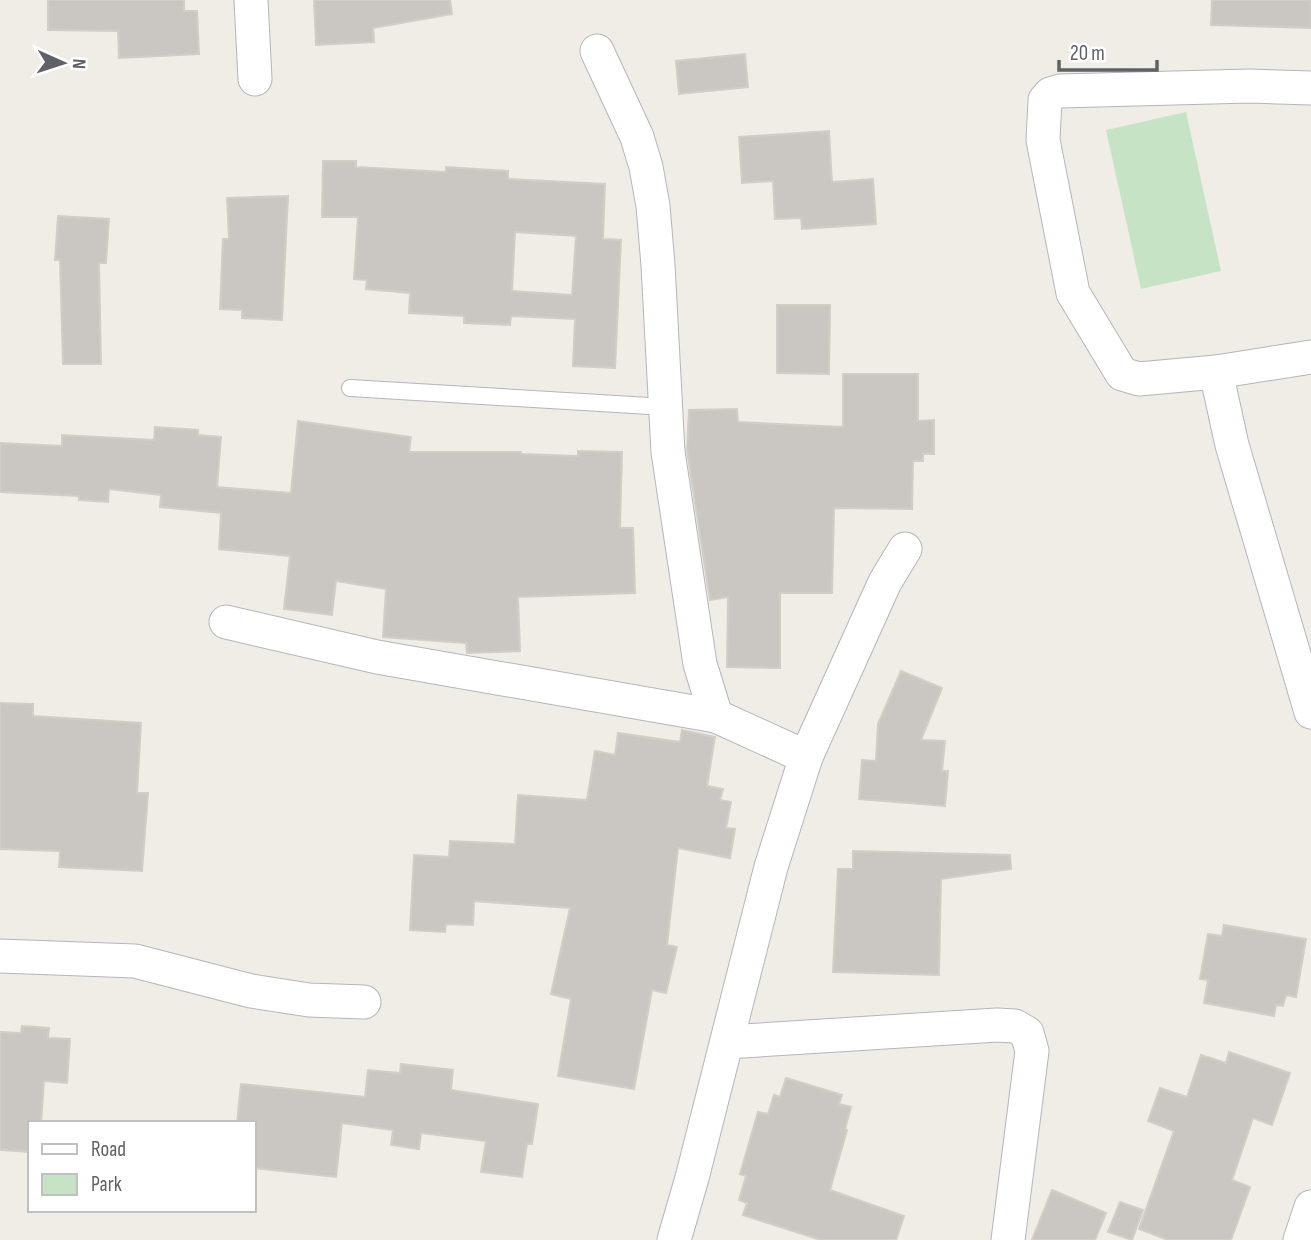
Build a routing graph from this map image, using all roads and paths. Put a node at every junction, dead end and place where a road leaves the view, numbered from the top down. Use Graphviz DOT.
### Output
graph roads {
  1 [pos="251,0"];
  2 [pos="597,51"];
  3 [pos="255,79"];
  4 [pos="1311,88"];
  5 [pos="1311,357"];
  6 [pos="1216,372"];
  7 [pos="350,388"];
  8 [pos="666,407"];
  9 [pos="905,549"];
  10 [pos="226,622"];
  11 [pos="1311,712"];
  12 [pos="716,716"];
  13 [pos="806,757"];
  14 [pos="0,956"];
  15 [pos="365,1002"];
  16 [pos="727,1042"];
  17 [pos="1311,1207"];
  18 [pos="674,1240"];
  19 [pos="1008,1240"];
  20 [pos="1300,1240"];
  1 -- 3 [label="street"];
  2 -- 8 [label="street"];
  4 -- 6 [label="street"];
  5 -- 6 [label="street"];
  6 -- 11 [label="street"];
  7 -- 8 [label="lane"];
  8 -- 12 [label="street"];
  9 -- 13 [label="street"];
  10 -- 12 [label="street"];
  12 -- 13 [label="street"];
  13 -- 16 [label="street"];
  14 -- 15 [label="street"];
  16 -- 18 [label="street"];
  16 -- 19 [label="street"];
  17 -- 20 [label="street"];
}
